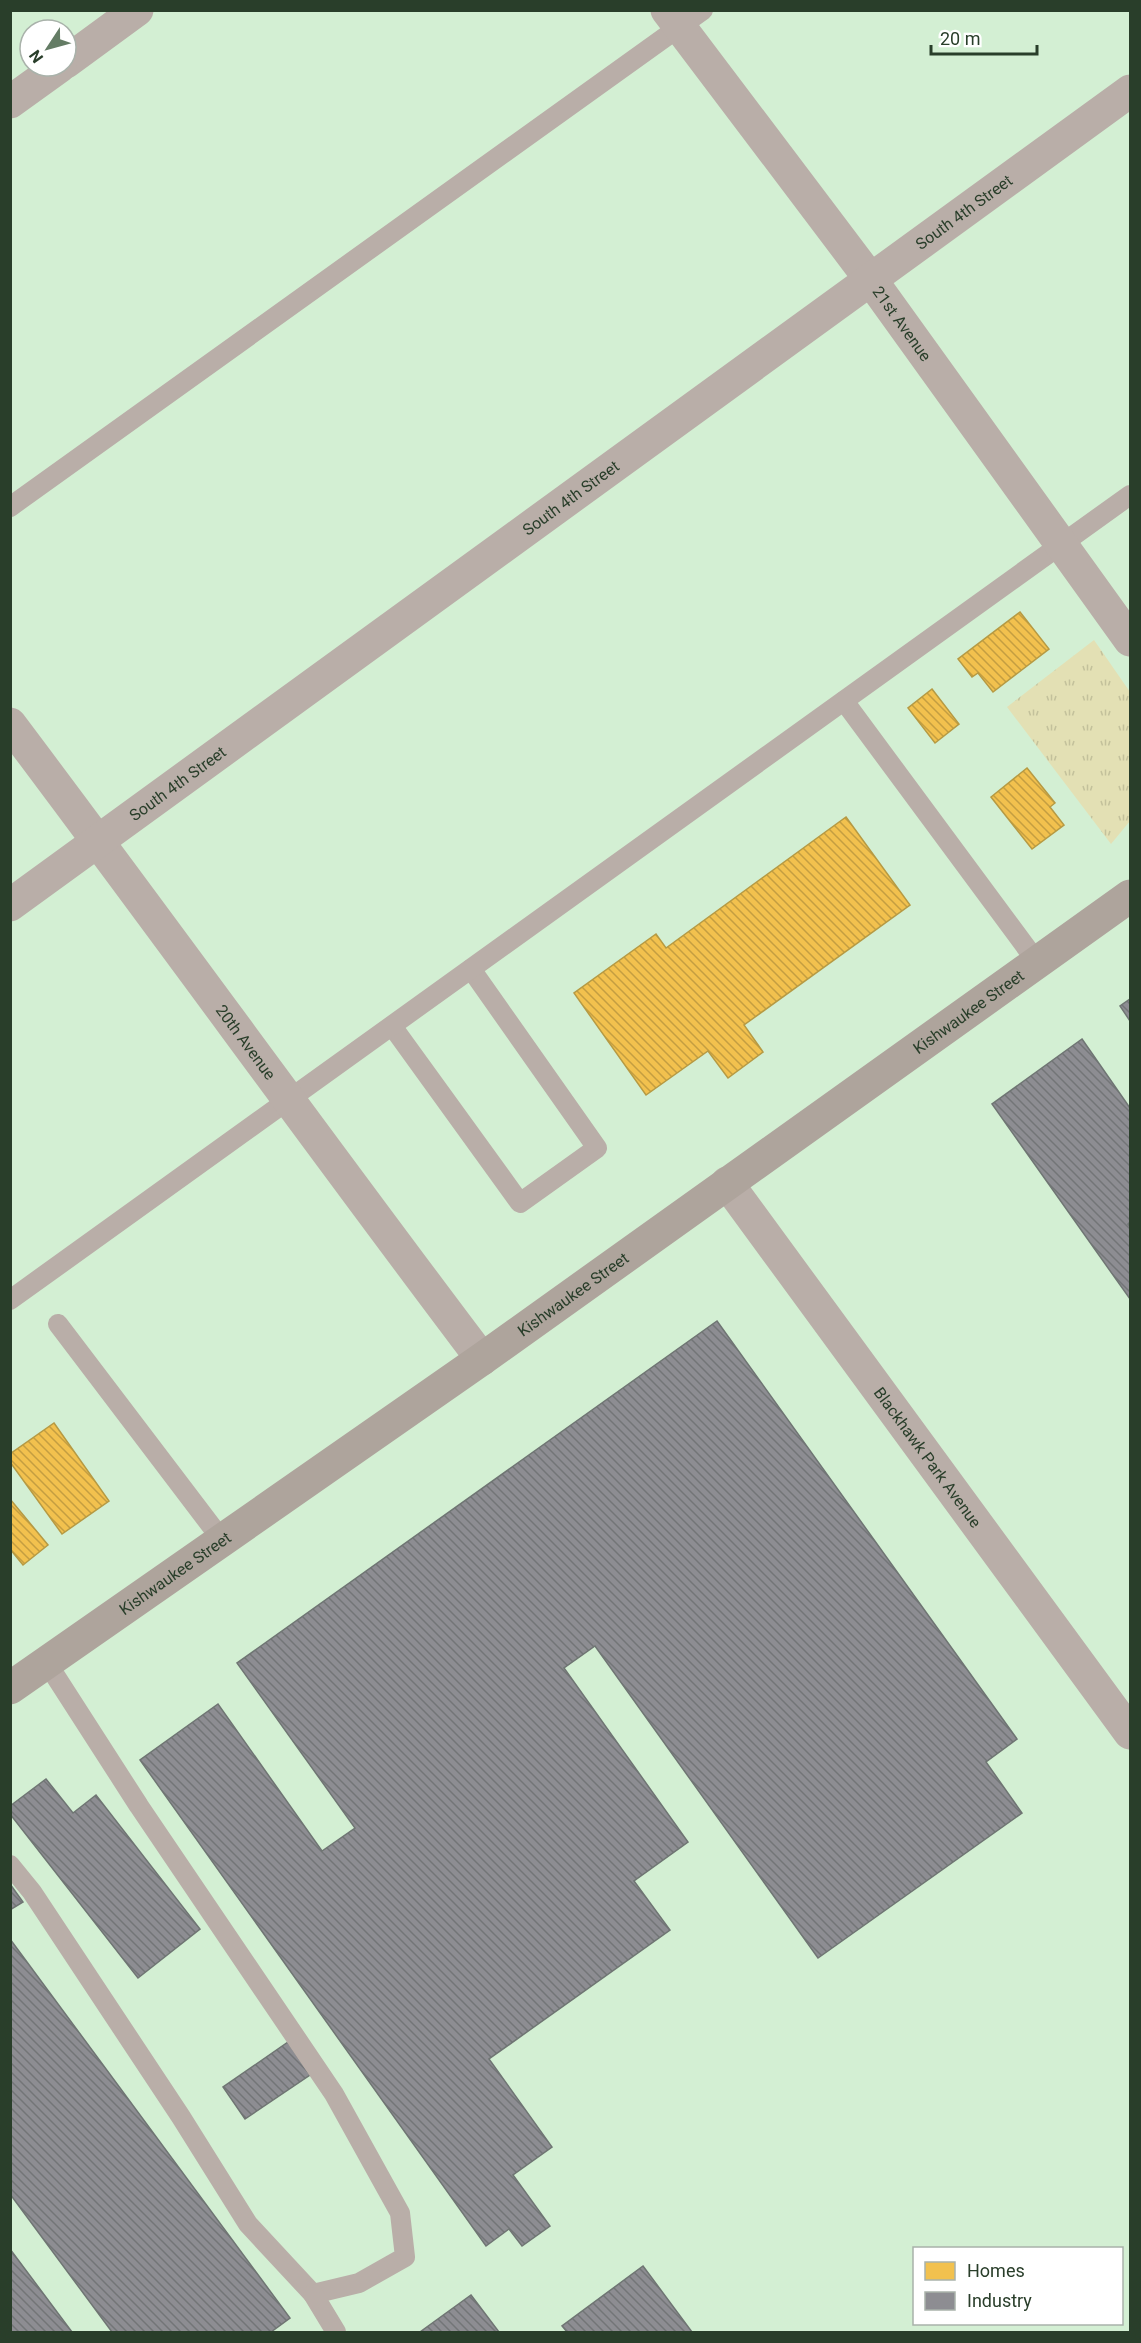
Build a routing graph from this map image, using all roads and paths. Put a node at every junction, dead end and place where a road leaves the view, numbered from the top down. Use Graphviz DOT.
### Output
graph roads {
  1 [pos="137,10"];
  2 [pos="683,16"];
  3 [pos="78,53"];
  4 [pos="43,78"];
  5 [pos="1131,91"];
  6 [pos="10,102"];
  7 [pos="871,280"];
  8 [pos="1131,495"];
  9 [pos="10,507"];
  10 [pos="1062,544"];
  11 [pos="1131,640"];
  12 [pos="844,700"];
  13 [pos="10,724"];
  14 [pos="99,841"];
  15 [pos="1131,896"];
  16 [pos="10,905"];
  17 [pos="1037,962"];
  18 [pos="471,969"];
  19 [pos="392,1026"];
  20 [pos="287,1101"];
  21 [pos="727,1183"];
  22 [pos="10,1300"];
  23 [pos="58,1324"];
  24 [pos="482,1359"];
  25 [pos="222,1540"];
  26 [pos="47,1663"];
  27 [pos="10,1688"];
  28 [pos="1131,1733"];
  29 [pos="10,1865"];
  30 [pos="313,2294"];
  31 [pos="336,2332"];
  1 -- 3 [label="street"];
  2 -- 7 [label="street, 21st Avenue"];
  2 -- 9 [label="lane"];
  4 -- 6 [label="street"];
  5 -- 7 [label="street, South 4th Street"];
  7 -- 10 [label="street, 21st Avenue"];
  7 -- 14 [label="street, South 4th Street"];
  8 -- 10 [label="lane"];
  10 -- 11 [label="street, 21st Avenue"];
  10 -- 12 [label="lane"];
  12 -- 17 [label="lane"];
  12 -- 18 [label="lane"];
  13 -- 14 [label="street, 20th Avenue"];
  14 -- 16 [label="street, South 4th Street"];
  14 -- 20 [label="street, 20th Avenue"];
  15 -- 17 [label="main road, Kishwaukee Street"];
  17 -- 21 [label="main road, Kishwaukee Street"];
  18 -- 19 [label="lane"];
  18 -- 19 [label="lane"];
  19 -- 20 [label="lane"];
  20 -- 22 [label="lane"];
  20 -- 24 [label="street, 20th Avenue"];
  21 -- 24 [label="main road, Kishwaukee Street"];
  21 -- 28 [label="street, Blackhawk Park Avenue"];
  23 -- 25 [label="lane"];
  24 -- 25 [label="main road, Kishwaukee Street"];
  25 -- 26 [label="main road, Kishwaukee Street"];
  26 -- 27 [label="main road, Kishwaukee Street"];
  26 -- 30 [label="lane"];
  29 -- 30 [label="lane"];
  30 -- 31 [label="lane"];
}
